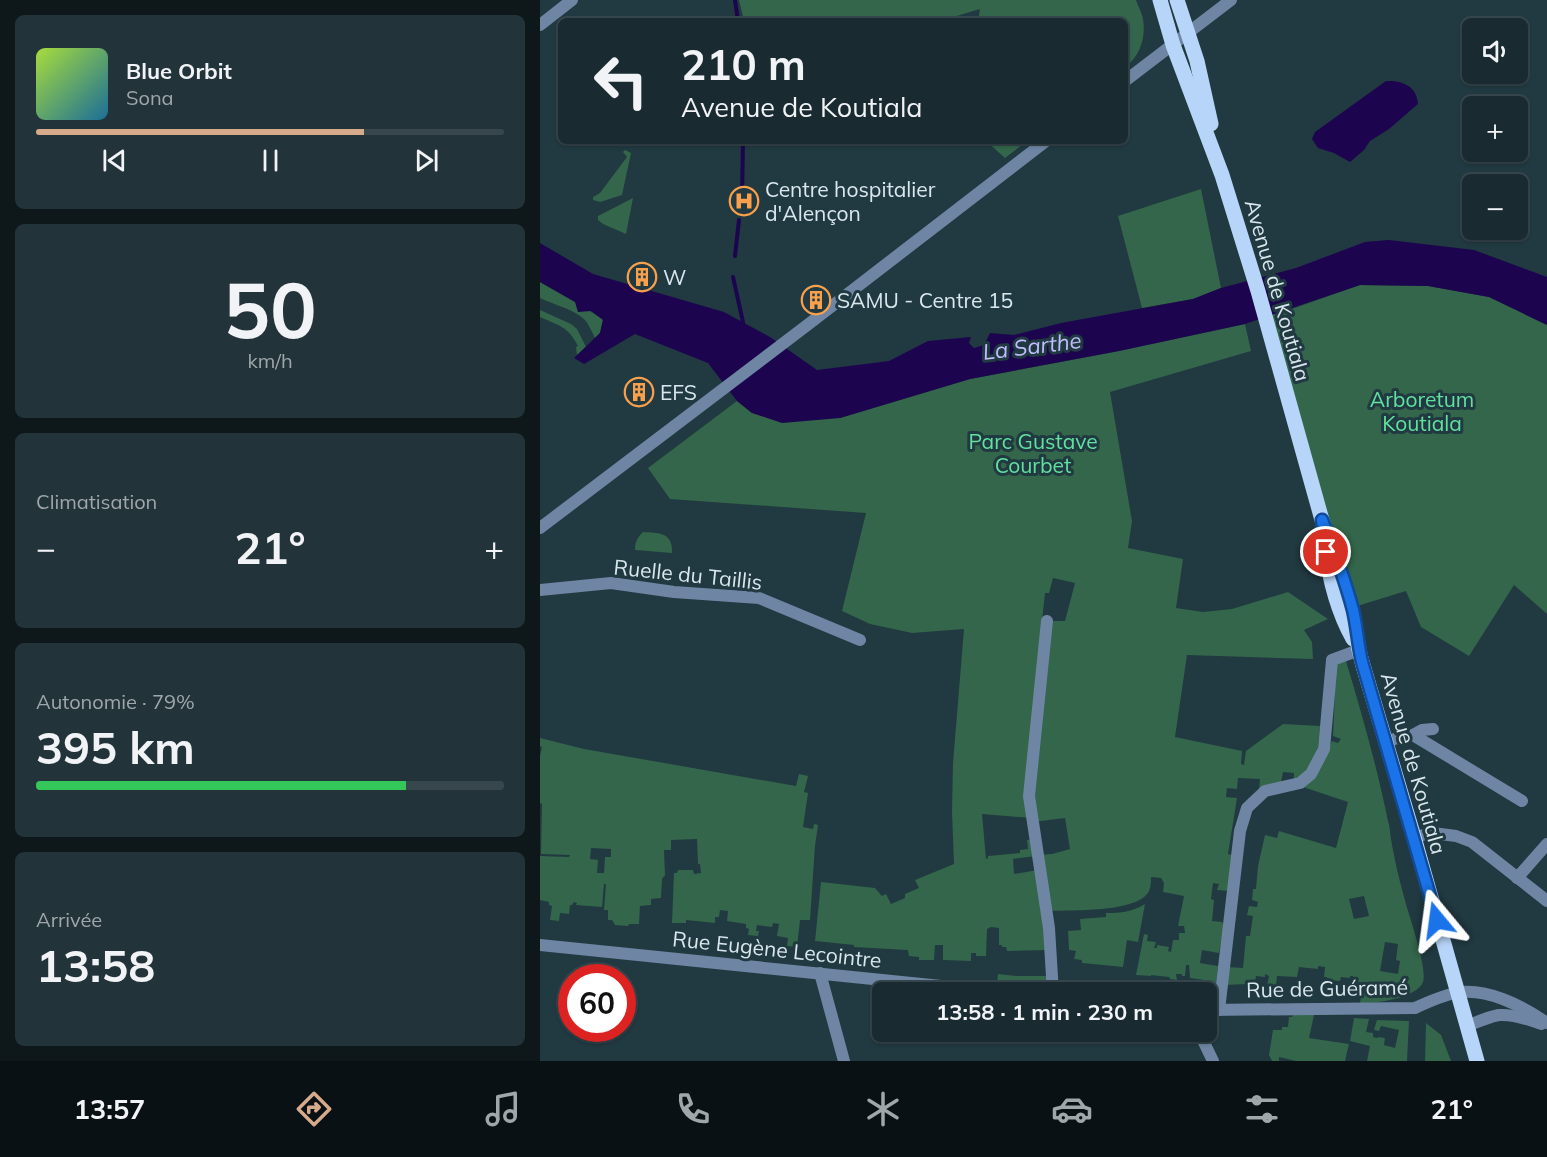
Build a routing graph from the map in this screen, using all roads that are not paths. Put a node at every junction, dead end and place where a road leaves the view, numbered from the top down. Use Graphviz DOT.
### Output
graph roads {
  1 [pos="572,0"];
  2 [pos="1160,0"];
  3 [pos="1177,0"];
  4 [pos="1231,0"];
  5 [pos="540,25"];
  6 [pos="1188,32"];
  7 [pos="1173,45"];
  8 [pos="1128,79"];
  9 [pos="1042,144"];
  10 [pos="1222,176"];
  11 [pos="540,528"];
  12 [pos="540,590"];
  13 [pos="1047,621"];
  14 [pos="861,640"];
  15 [pos="1359,650"];
  16 [pos="1433,729"];
  17 [pos="1413,735"];
  18 [pos="1385,741"];
  19 [pos="1522,801"];
  20 [pos="1414,837"];
  21 [pos="1547,844"];
  22 [pos="1517,878"];
  23 [pos="1547,901"];
  24 [pos="540,945"];
  25 [pos="820,973"];
  26 [pos="906,982"];
  27 [pos="1052,982"];
  28 [pos="1216,982"];
  29 [pos="1458,992"];
  30 [pos="1217,1010"];
  31 [pos="1547,1025"];
  32 [pos="1467,1026"];
  33 [pos="1204,1042"];
  34 [pos="844,1061"];
  35 [pos="1213,1061"];
  36 [pos="1477,1061"];
  1 -- 5 [label="street"];
  2 -- 7 [label="main road, Avenue de Koutiala"];
  3 -- 6 [label="main road, Avenue de Koutiala"];
  4 -- 6 [label="street"];
  6 -- 7 [label="street"];
  6 -- 10 [label="main road, Avenue de Koutiala"];
  7 -- 8 [label="street"];
  7 -- 10 [label="main road, Avenue de Koutiala"];
  9 -- 11 [label="street"];
  10 -- 15 [label="main road, Avenue de Koutiala"];
  12 -- 14 [label="street, Ruelle du Taillis"];
  13 -- 27 [label="street"];
  15 -- 18 [label="main road, Avenue de Koutiala"];
  15 -- 28 [label="street"];
  16 -- 17 [label="street"];
  17 -- 18 [label="street"];
  17 -- 19 [label="street"];
  18 -- 20 [label="main road, Avenue de Koutiala"];
  20 -- 22 [label="street"];
  20 -- 29 [label="main road, Avenue de Koutiala"];
  21 -- 22 [label="street"];
  22 -- 23 [label="street"];
  24 -- 25 [label="street, Rue Eugène Lecointre"];
  25 -- 26 [label="street, Rue Eugène Lecointre"];
  25 -- 34 [label="street"];
  29 -- 30 [label="street, Rue de Guéramé"];
  29 -- 31 [label="street, Rue de Guéramé"];
  29 -- 32 [label="main road, Avenue de Koutiala"];
  31 -- 32 [label="street, Rue de Guéramé"];
  32 -- 36 [label="main road, Avenue de Koutiala"];
  33 -- 35 [label="street"];
}
